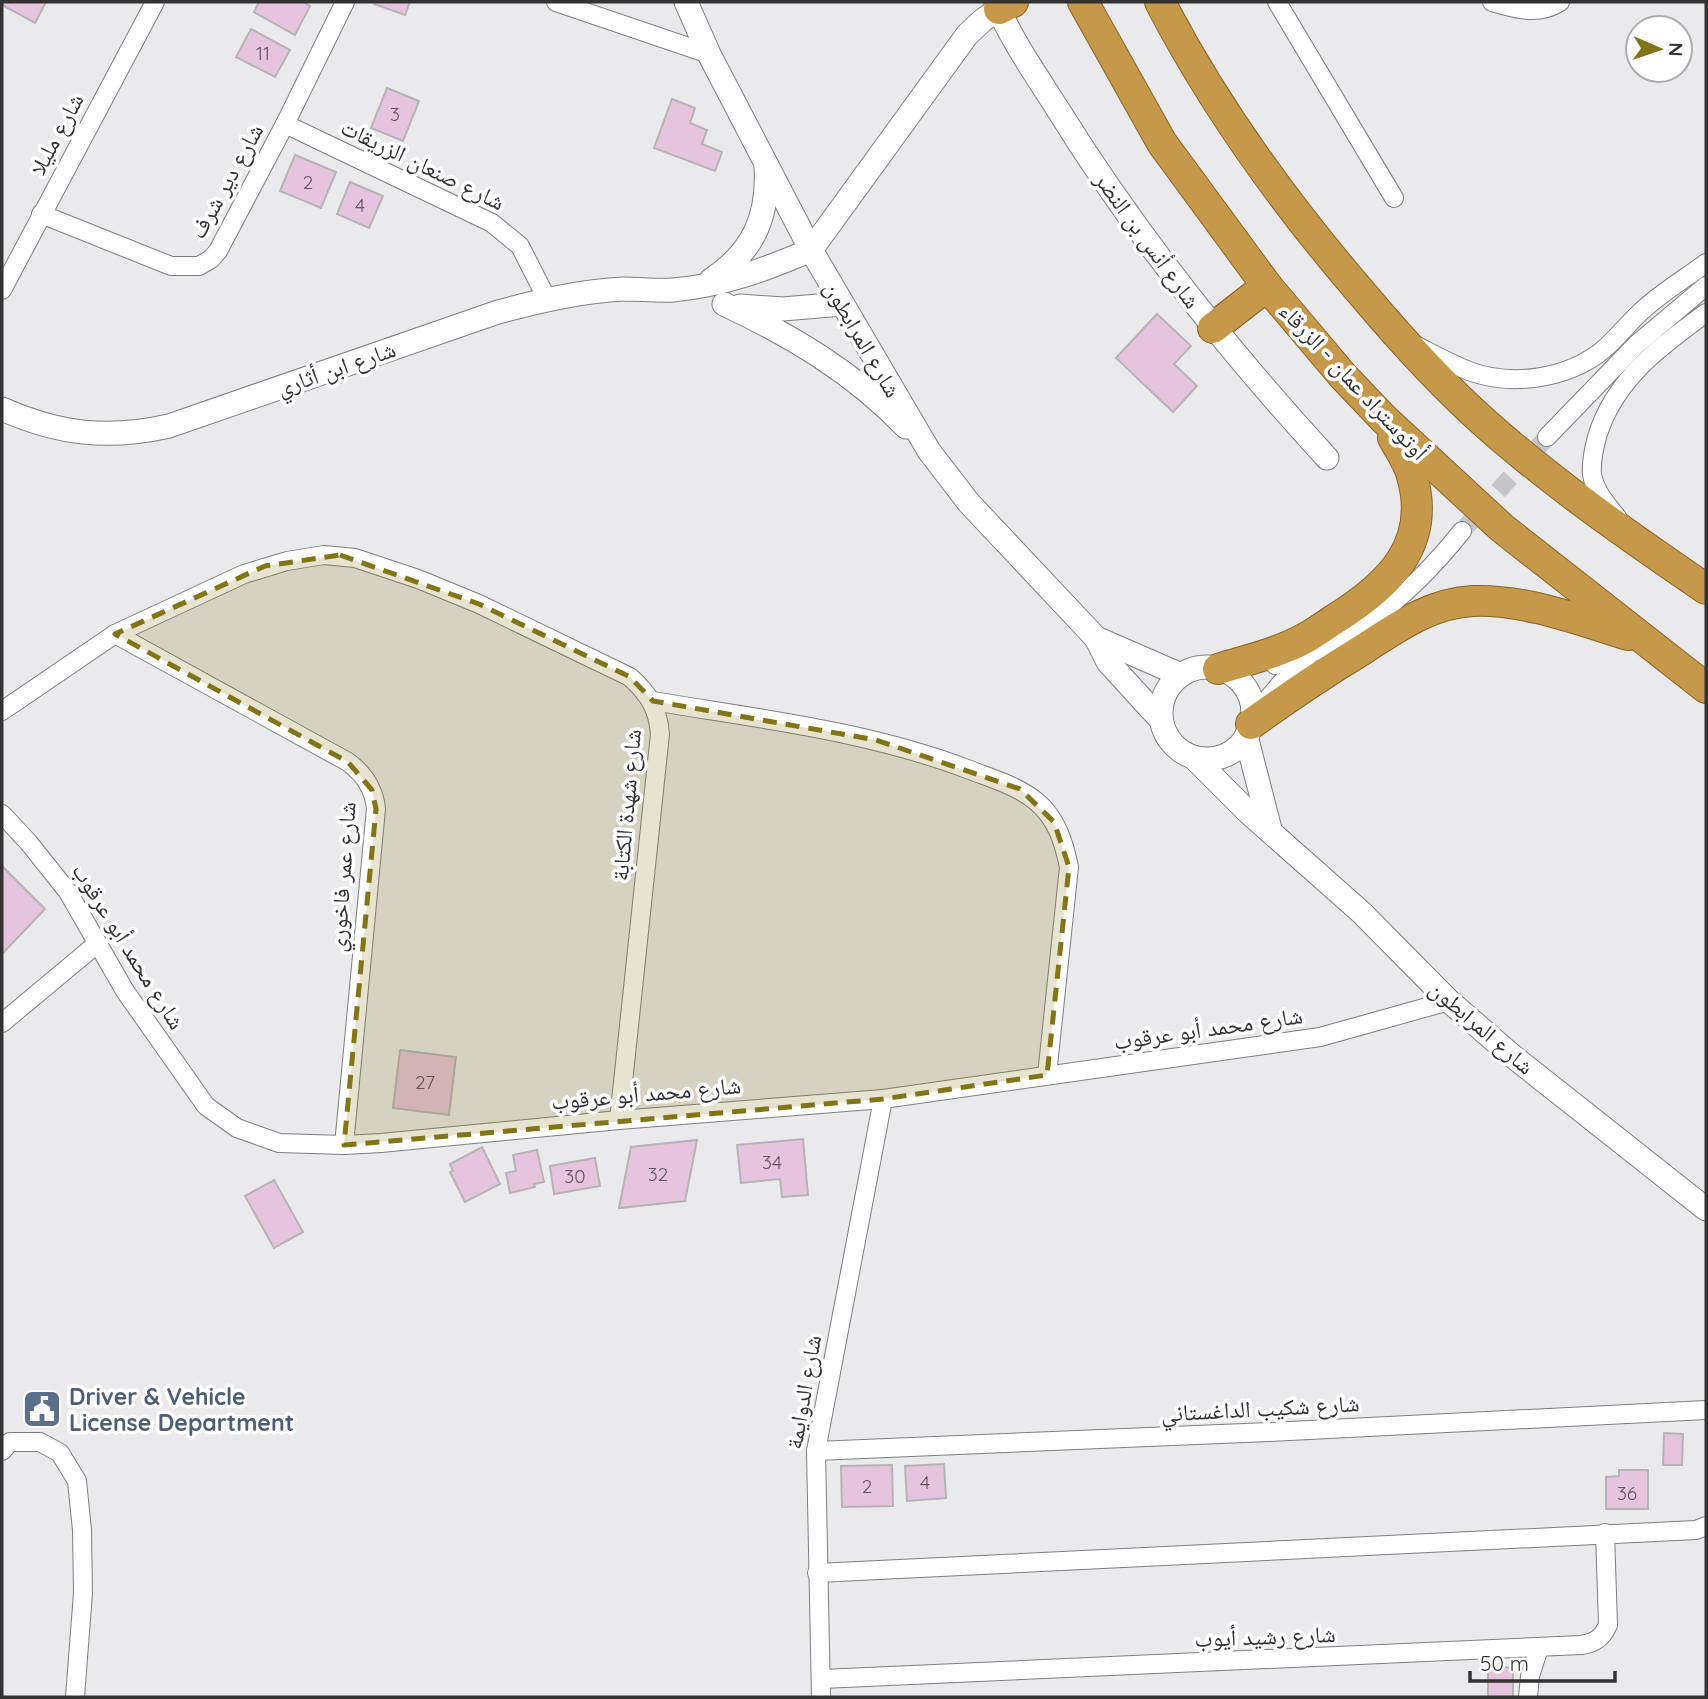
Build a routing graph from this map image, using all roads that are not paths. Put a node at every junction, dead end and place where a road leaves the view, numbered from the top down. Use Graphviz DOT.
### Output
graph roads {
  1 [pos="155,2"];
  2 [pos="345,2"];
  3 [pos="556,2"];
  4 [pos="686,2"];
  5 [pos="1083,2"];
  6 [pos="1160,2"];
  7 [pos="1277,2"];
  8 [pos="1492,2"];
  9 [pos="1560,2"];
  10 [pos="1003,4"];
  11 [pos="709,54"];
  12 [pos="285,124"];
  13 [pos="766,160"];
  14 [pos="1394,198"];
  15 [pos="41,214"];
  16 [pos="811,250"];
  17 [pos="1706,263"];
  18 [pos="704,285"];
  19 [pos="1266,286"];
  20 [pos="1706,286"];
  21 [pos="2,290"];
  22 [pos="672,290"];
  23 [pos="547,299"];
  24 [pos="724,304"];
  25 [pos="842,304"];
  26 [pos="1706,313"];
  27 [pos="1213,328"];
  28 [pos="1400,338"];
  29 [pos="2,409"];
  30 [pos="1384,419"];
  31 [pos="1548,437"];
  32 [pos="929,451"];
  33 [pos="1327,458"];
  34 [pos="1462,531"];
  35 [pos="1639,543"];
  36 [pos="1706,589"];
  37 [pos="115,634"];
  38 [pos="1096,638"];
  39 [pos="1647,641"];
  40 [pos="1312,654"];
  41 [pos="1224,671"];
  42 [pos="1181,675"];
  43 [pos="1706,688"];
  44 [pos="653,701"];
  45 [pos="2,711"];
  46 [pos="1161,720"];
  47 [pos="1250,726"];
  48 [pos="1194,758"];
  49 [pos="2,814"];
  50 [pos="1270,829"];
  51 [pos="98,943"];
  52 [pos="1449,1001"];
  53 [pos="2,1023"];
  54 [pos="1046,1075"];
  55 [pos="883,1099"];
  56 [pos="619,1120"];
  57 [pos="344,1145"];
  58 [pos="1706,1209"];
  59 [pos="1706,1410"];
  60 [pos="6,1446"];
  61 [pos="816,1451"];
  62 [pos="1706,1526"];
  63 [pos="1605,1534"];
  64 [pos="817,1573"];
  65 [pos="1539,1648"];
  66 [pos="822,1688"];
  67 [pos="77,1692"];
  68 [pos="1528,1697"];
  1 -- 15 [label="street, شارع مليلا"];
  2 -- 12 [label="street, شارع دير شرف"];
  3 -- 11 [label="street"];
  4 -- 11 [label="street, شارع المرابطون"];
  5 -- 19 [label="highway, أوتوستراد عمان - الزرقاء"];
  6 -- 28 [label="highway"];
  7 -- 14 [label="street"];
  8 -- 9 [label="street"];
  10 -- 16 [label="street"];
  10 -- 27 [label="street, شارع أنس بن النضر"];
  11 -- 13 [label="street, شارع المرابطون"];
  12 -- 15 [label="street, شارع دير شرف"];
  12 -- 23 [label="street, شارع صنعان الزريقات"];
  13 -- 16 [label="street, شارع المرابطون"];
  13 -- 18 [label="street"];
  15 -- 21 [label="street, شارع مليلا"];
  16 -- 18 [label="street, شارع ابن أثاري"];
  16 -- 25 [label="street, شارع المرابطون"];
  17 -- 28 [label="street"];
  18 -- 22 [label="street, شارع ابن أثاري"];
  19 -- 27 [label="highway"];
  19 -- 30 [label="highway, أوتوستراد عمان - الزرقاء"];
  20 -- 31 [label="street"];
  22 -- 23 [label="street, شارع ابن أثاري"];
  22 -- 24 [label="street, شارع ابن أثاري"];
  23 -- 29 [label="street, شارع ابن أثاري"];
  24 -- 25 [label="street, شارع ابن أثاري"];
  24 -- 32 [label="street"];
  25 -- 32 [label="street, شارع المرابطون"];
  26 -- 35 [label="street"];
  27 -- 33 [label="street, شارع أنس بن النضر"];
  28 -- 35 [label="highway"];
  30 -- 39 [label="highway, أوتوستراد عمان - الزرقاء"];
  30 -- 41 [label="highway"];
  32 -- 38 [label="street, شارع المرابطون"];
  34 -- 40 [label="street"];
  35 -- 36 [label="highway"];
  37 -- 44 [label="street, شارع شهدة الكتابة"];
  37 -- 45 [label="street, شارع شهدة الكتابة"];
  37 -- 57 [label="street, شارع عمر فاخوري"];
  38 -- 42 [label="street, شارع المرابطون"];
  38 -- 46 [label="street, شارع المرابطون"];
  39 -- 43 [label="highway, أوتوستراد عمان - الزرقاء"];
  39 -- 47 [label="highway"];
  40 -- 41 [label="street"];
  40 -- 47 [label="street"];
  41 -- 42 [label="street"];
  41 -- 47 [label="street"];
  42 -- 46 [label="street"];
  44 -- 54 [label="street"];
  44 -- 56 [label="street, شارع شهدة الكتابة"];
  46 -- 48 [label="street"];
  47 -- 48 [label="street"];
  47 -- 50 [label="street"];
  48 -- 50 [label="street, شارع المرابطون"];
  49 -- 51 [label="street, شارع محمد أبو عرقوب"];
  50 -- 52 [label="street, شارع المرابطون"];
  51 -- 53 [label="street"];
  51 -- 57 [label="street, شارع محمد أبو عرقوب"];
  52 -- 54 [label="street, شارع محمد أبو عرقوب"];
  52 -- 58 [label="street, شارع المرابطون"];
  54 -- 55 [label="street, شارع محمد أبو عرقوب"];
  55 -- 56 [label="street, شارع محمد أبو عرقوب"];
  55 -- 61 [label="street, شارع الدوايمة"];
  56 -- 57 [label="street, شارع محمد أبو عرقوب"];
  59 -- 61 [label="street, شارع شكيب الداغستاني"];
  60 -- 67 [label="street"];
  61 -- 64 [label="street, شارع الدوايمة"];
  62 -- 63 [label="street"];
  63 -- 64 [label="street"];
  63 -- 65 [label="street, شارع رشيد أيوب"];
  64 -- 66 [label="street, شارع الدوايمة"];
  65 -- 66 [label="street, شارع رشيد أيوب"];
  65 -- 68 [label="street"];
}
